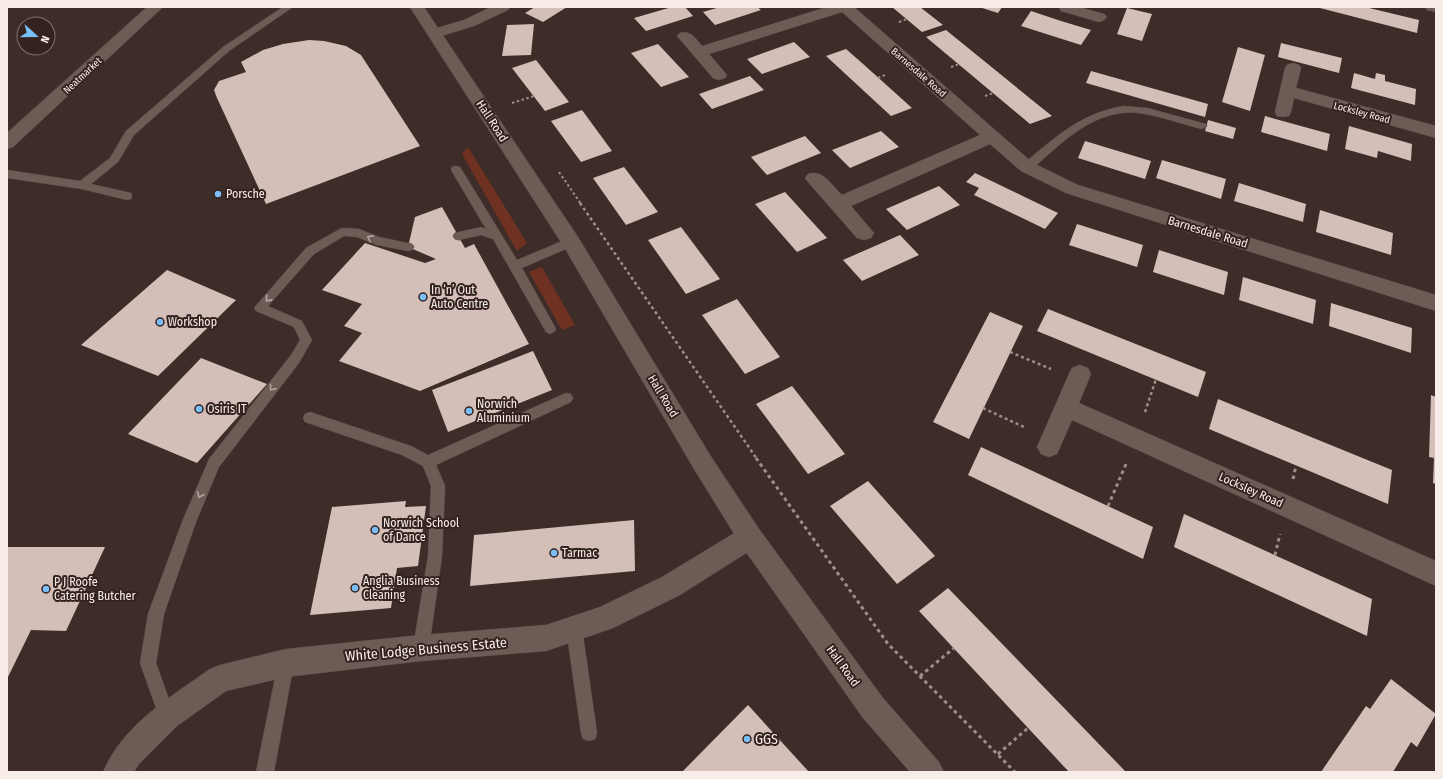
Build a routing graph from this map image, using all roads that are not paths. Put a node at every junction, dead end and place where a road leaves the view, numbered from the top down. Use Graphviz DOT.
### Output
graph roads {
  1 [pos="156,7"];
  2 [pos="290,7"];
  3 [pos="417,7"];
  4 [pos="503,7"];
  5 [pos="842,7"];
  6 [pos="845,7"];
  7 [pos="1065,7"];
  8 [pos="1432,7"];
  9 [pos="1436,8"];
  10 [pos="1100,17"];
  11 [pos="435,33"];
  12 [pos="685,36"];
  13 [pos="699,52"];
  14 [pos="1293,68"];
  15 [pos="719,75"];
  16 [pos="1287,92"];
  17 [pos="1283,112"];
  18 [pos="1202,126"];
  19 [pos="1436,132"];
  20 [pos="992,137"];
  21 [pos="7,144"];
  22 [pos="1027,166"];
  23 [pos="456,170"];
  24 [pos="7,174"];
  25 [pos="814,178"];
  26 [pos="82,185"];
  27 [pos="127,196"];
  28 [pos="839,204"];
  29 [pos="864,233"];
  30 [pos="459,236"];
  31 [pos="496,236"];
  32 [pos="571,242"];
  33 [pos="408,247"];
  34 [pos="515,266"];
  35 [pos="1436,303"];
  36 [pos="550,329"];
  37 [pos="1078,377"];
  38 [pos="566,398"];
  39 [pos="1066,407"];
  40 [pos="310,418"];
  41 [pos="1051,443"];
  42 [pos="428,462"];
  43 [pos="750,537"];
  44 [pos="1436,574"];
  45 [pos="574,628"];
  46 [pos="421,648"];
  47 [pos="286,663"];
  48 [pos="167,716"];
  49 [pos="588,733"];
  50 [pos="118,772"];
  51 [pos="265,772"];
  52 [pos="928,772"];
  1 -- 21 [label="street, Neatmarket"];
  2 -- 26 [label="lane"];
  3 -- 11 [label="street, Hall Road"];
  4 -- 11 [label="street"];
  5 -- 13 [label="street"];
  6 -- 20 [label="street, Barnesdale Road"];
  7 -- 10 [label="street"];
  8 -- 9 [label="street"];
  11 -- 32 [label="street, Hall Road"];
  12 -- 13 [label="street"];
  13 -- 15 [label="street"];
  14 -- 16 [label="street"];
  16 -- 17 [label="street"];
  16 -- 19 [label="street, Locksley Road"];
  18 -- 22 [label="lane"];
  20 -- 22 [label="street, Barnesdale Road"];
  20 -- 28 [label="street"];
  22 -- 35 [label="street, Barnesdale Road"];
  23 -- 31 [label="lane"];
  24 -- 26 [label="lane"];
  25 -- 28 [label="street"];
  26 -- 27 [label="lane"];
  28 -- 29 [label="street"];
  30 -- 31 [label="lane"];
  31 -- 34 [label="lane"];
  32 -- 34 [label="lane"];
  32 -- 43 [label="street, Hall Road"];
  33 -- 48 [label="lane, one-way"];
  34 -- 36 [label="lane"];
  37 -- 39 [label="street"];
  38 -- 42 [label="lane"];
  39 -- 41 [label="street"];
  39 -- 44 [label="street, Locksley Road"];
  40 -- 42 [label="lane"];
  42 -- 46 [label="lane"];
  43 -- 45 [label="street, White Lodge Business Estate"];
  43 -- 52 [label="street, Hall Road"];
  45 -- 46 [label="street, White Lodge Business Estate"];
  45 -- 49 [label="lane"];
  46 -- 47 [label="street, White Lodge Business Estate"];
  47 -- 48 [label="street, White Lodge Business Estate"];
  47 -- 51 [label="lane"];
  48 -- 50 [label="street, White Lodge Business Estate"];
}
